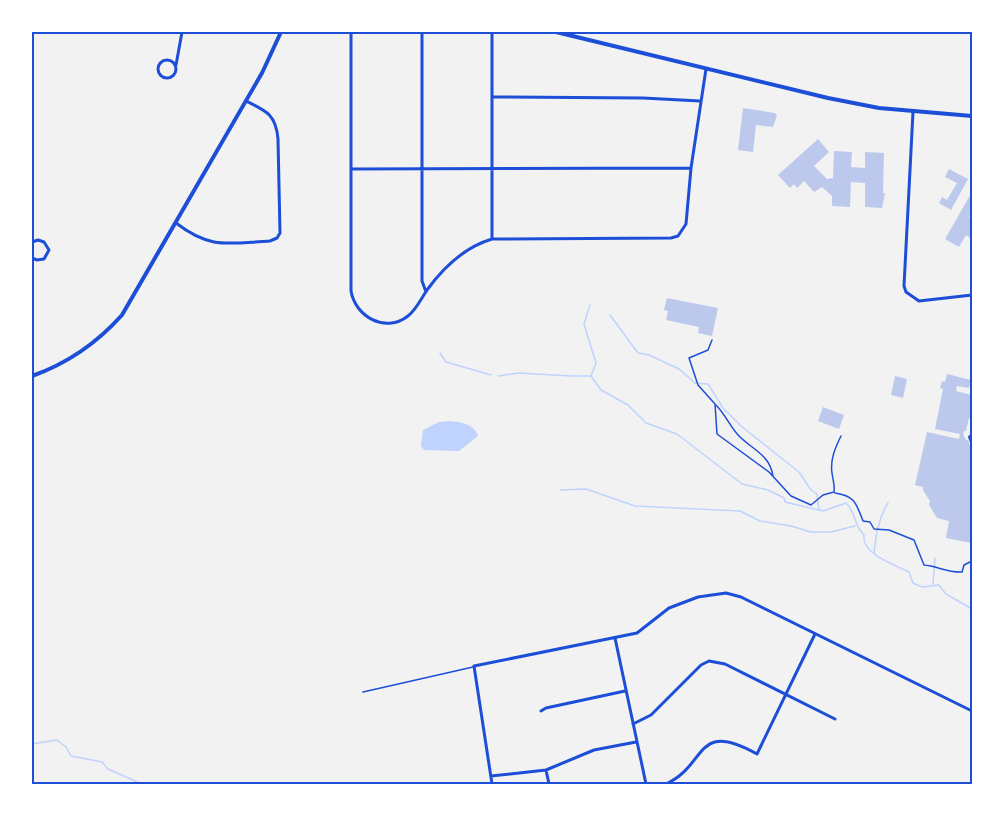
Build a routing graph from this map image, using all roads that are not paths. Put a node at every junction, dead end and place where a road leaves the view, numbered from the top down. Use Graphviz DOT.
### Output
graph roads {
  1 [pos="182,32"];
  2 [pos="281,32"];
  3 [pos="351,32"];
  4 [pos="422,32"];
  5 [pos="492,32"];
  6 [pos="557,32"];
  7 [pos="176,68"];
  8 [pos="706,69"];
  9 [pos="492,97"];
  10 [pos="246,101"];
  11 [pos="701,101"];
  12 [pos="913,112"];
  13 [pos="972,116"];
  14 [pos="421,168"];
  15 [pos="691,168"];
  16 [pos="351,169"];
  17 [pos="492,169"];
  18 [pos="176,223"];
  19 [pos="492,239"];
  20 [pos="32,242"];
  21 [pos="32,258"];
  22 [pos="426,292"];
  23 [pos="972,296"];
  24 [pos="32,376"];
  25 [pos="972,434"];
  26 [pos="972,445"];
  27 [pos="815,634"];
  28 [pos="615,638"];
  29 [pos="474,666"];
  30 [pos="625,691"];
  31 [pos="363,692"];
  32 [pos="785,695"];
  33 [pos="542,711"];
  34 [pos="972,711"];
  35 [pos="836,719"];
  36 [pos="633,724"];
  37 [pos="636,742"];
  38 [pos="546,770"];
  39 [pos="491,776"];
  40 [pos="492,784"];
  41 [pos="549,784"];
  42 [pos="646,784"];
  43 [pos="666,784"];
  1 -- 7 [label="street"];
  2 -- 10 [label="main road"];
  3 -- 16 [label="street"];
  4 -- 14 [label="street"];
  5 -- 9 [label="street"];
  6 -- 8 [label="main road"];
  7 -- 7 [label="street"];
  8 -- 11 [label="street"];
  8 -- 12 [label="main road"];
  9 -- 11 [label="street"];
  9 -- 17 [label="street"];
  10 -- 18 [label="main road"];
  10 -- 18 [label="street"];
  11 -- 15 [label="street"];
  12 -- 13 [label="main road"];
  12 -- 23 [label="street"];
  14 -- 16 [label="street"];
  14 -- 17 [label="street"];
  14 -- 22 [label="street"];
  15 -- 17 [label="street"];
  15 -- 19 [label="street"];
  16 -- 22 [label="street"];
  17 -- 19 [label="street"];
  18 -- 24 [label="main road"];
  19 -- 22 [label="street"];
  20 -- 21 [label="street"];
  25 -- 26 [label="street"];
  27 -- 28 [label="street"];
  27 -- 32 [label="street"];
  27 -- 34 [label="street"];
  28 -- 29 [label="street"];
  28 -- 30 [label="street"];
  29 -- 31 [label="lane"];
  29 -- 39 [label="street"];
  30 -- 33 [label="street"];
  30 -- 36 [label="street"];
  32 -- 35 [label="street"];
  32 -- 36 [label="street"];
  32 -- 43 [label="street"];
  36 -- 37 [label="street"];
  37 -- 38 [label="street"];
  37 -- 42 [label="street"];
  38 -- 39 [label="street"];
  38 -- 41 [label="street"];
  39 -- 40 [label="street"];
}
